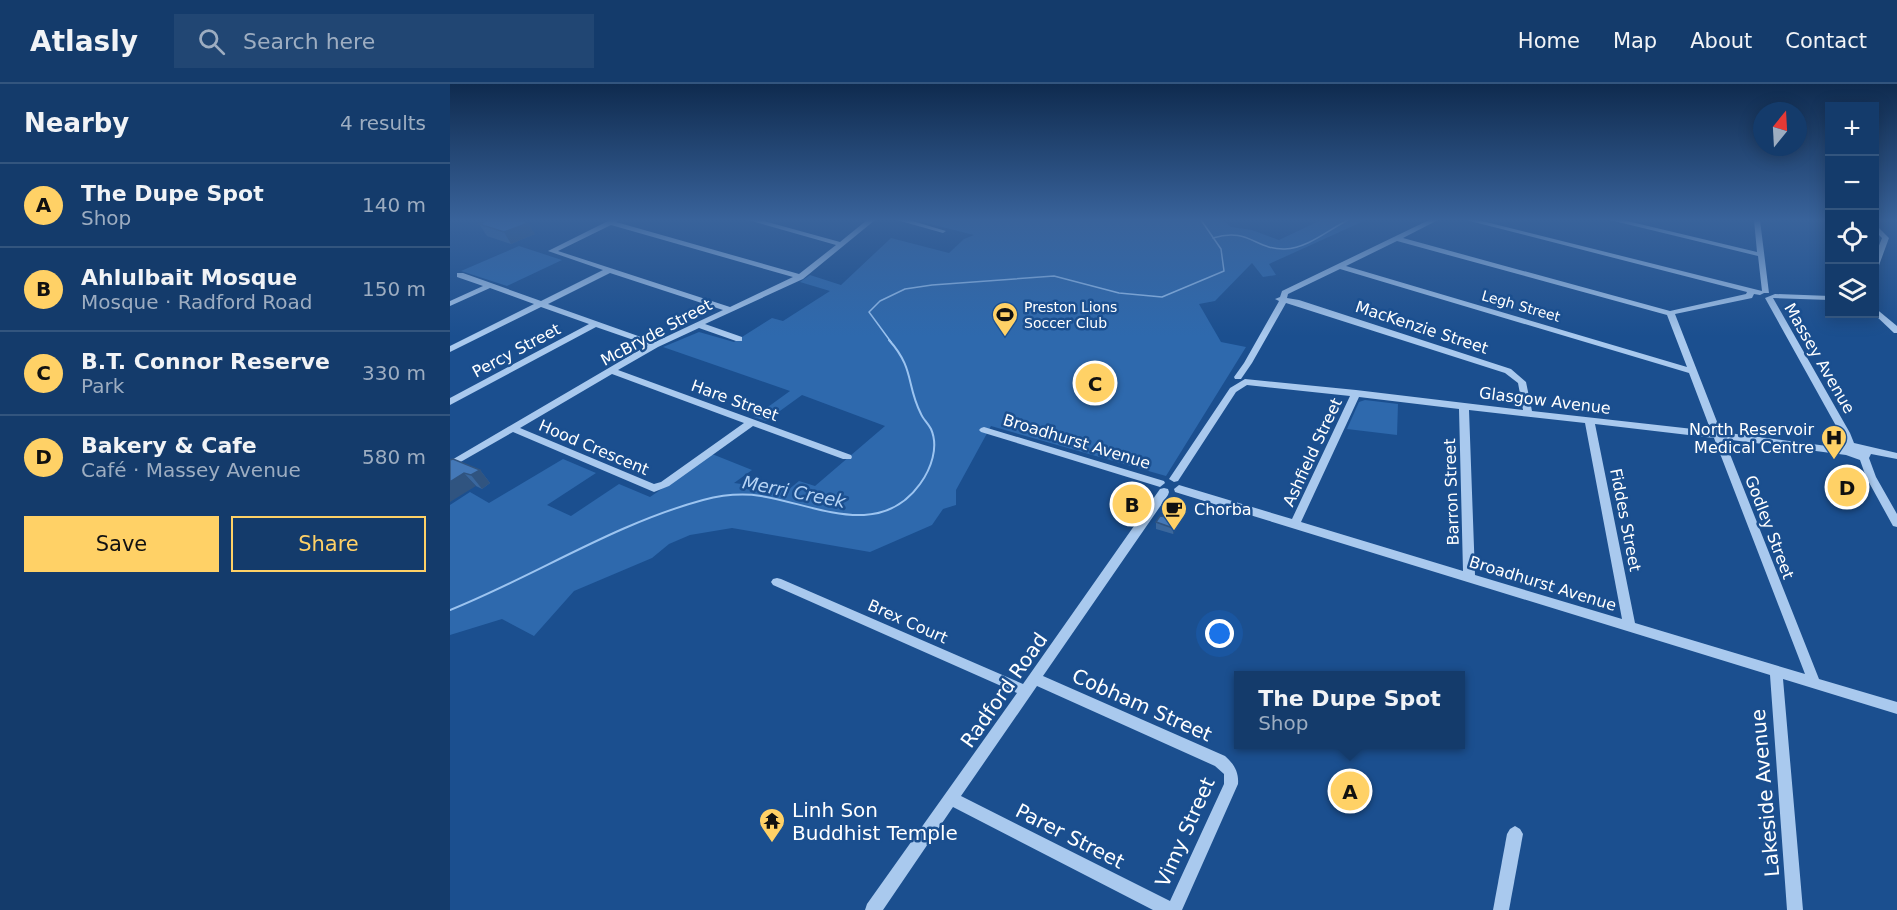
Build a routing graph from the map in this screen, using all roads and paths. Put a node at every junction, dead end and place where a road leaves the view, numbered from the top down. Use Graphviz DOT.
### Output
graph roads {
  1 [pos="572,259"];
  2 [pos="738,259"];
  3 [pos="824,259"];
  4 [pos="1359,259"];
  5 [pos="1470,259"];
  6 [pos="1621,259"];
  7 [pos="1761,259"];
  8 [pos="1342,267"];
  9 [pos="610,270"];
  10 [pos="460,275"];
  11 [pos="800,277"];
  12 [pos="489,286"];
  13 [pos="1757,293"];
  14 [pos="1825,298"];
  15 [pos="1281,299"];
  16 [pos="450,304"];
  17 [pos="541,304"];
  18 [pos="731,310"];
  19 [pos="1670,313"];
  20 [pos="1879,313"];
  21 [pos="595,324"];
  22 [pos="699,325"];
  23 [pos="1897,331"];
  24 [pos="740,339"];
  25 [pos="656,345"];
  26 [pos="450,349"];
  27 [pos="612,371"];
  28 [pos="1692,371"];
  29 [pos="1244,379"];
  30 [pos="1356,393"];
  31 [pos="450,402"];
  32 [pos="1464,406"];
  33 [pos="1528,413"];
  34 [pos="1589,420"];
  35 [pos="752,422"];
  36 [pos="513,429"];
  37 [pos="984,430"];
  38 [pos="1718,435"];
  39 [pos="1857,451"];
  40 [pos="847,457"];
  41 [pos="450,465"];
  42 [pos="1176,484"];
  43 [pos="1162,487"];
  44 [pos="1295,524"];
  45 [pos="1897,524"];
  46 [pos="1469,577"];
  47 [pos="777,582"];
  48 [pos="1630,627"];
  49 [pos="1776,672"];
  50 [pos="1035,679"];
  51 [pos="1815,684"];
  52 [pos="1026,691"];
  53 [pos="1897,708"];
  54 [pos="1230,771"];
  55 [pos="952,799"];
  56 [pos="1515,834"];
  57 [pos="873,910"];
  58 [pos="1172,910"];
  59 [pos="1501,910"];
  60 [pos="1796,910"];
  1 -- 9 [label="street"];
  2 -- 11 [label="street"];
  3 -- 11 [label="street, McBryde Street"];
  4 -- 8 [label="street"];
  5 -- 19 [label="street"];
  6 -- 13 [label="street"];
  7 -- 13 [label="street, Massey Avenue"];
  8 -- 15 [label="street"];
  8 -- 28 [label="street, Legh Street"];
  9 -- 17 [label="street"];
  9 -- 18 [label="street"];
  10 -- 12 [label="street"];
  11 -- 18 [label="street, McBryde Street"];
  12 -- 16 [label="street"];
  12 -- 17 [label="street"];
  13 -- 14 [label="street"];
  13 -- 19 [label="street"];
  13 -- 39 [label="street, Massey Avenue"];
  15 -- 29 [label="street"];
  15 -- 33 [label="street, MacKenzie Street"];
  17 -- 21 [label="street"];
  17 -- 26 [label="street"];
  18 -- 22 [label="street, McBryde Street"];
  19 -- 28 [label="street, Godley Street"];
  20 -- 23 [label="street"];
  21 -- 25 [label="street"];
  21 -- 31 [label="street, Percy Street"];
  22 -- 24 [label="street"];
  22 -- 25 [label="street, McBryde Street"];
  25 -- 27 [label="street, McBryde Street"];
  27 -- 35 [label="street, Hare Street"];
  27 -- 36 [label="street, McBryde Street"];
  28 -- 38 [label="street, Godley Street"];
  29 -- 30 [label="street, Glasgow Avenue"];
  29 -- 42 [label="street"];
  30 -- 32 [label="street, Glasgow Avenue"];
  30 -- 44 [label="street, Ashfield Street"];
  32 -- 33 [label="street, Glasgow Avenue"];
  32 -- 46 [label="street, Barron Street"];
  33 -- 34 [label="street, Glasgow Avenue"];
  34 -- 38 [label="street, Glasgow Avenue"];
  34 -- 48 [label="street, Fiddes Street"];
  35 -- 36 [label="street, Hood Crescent"];
  35 -- 40 [label="street, Hare Street"];
  36 -- 41 [label="street, McBryde Street"];
  37 -- 43 [label="street, Broadhurst Avenue"];
  38 -- 39 [label="street, Glasgow Avenue"];
  38 -- 51 [label="street, Godley Street"];
  39 -- 45 [label="street, Massey Avenue"];
  42 -- 43 [label="street"];
  42 -- 44 [label="street, Broadhurst Avenue"];
  43 -- 50 [label="street, Radford Road"];
  44 -- 46 [label="street, Broadhurst Avenue"];
  46 -- 48 [label="street, Broadhurst Avenue"];
  47 -- 52 [label="street, Brex Court"];
  48 -- 49 [label="street, Broadhurst Avenue"];
  49 -- 51 [label="street, Broadhurst Avenue"];
  49 -- 60 [label="street, Lakeside Avenue"];
  50 -- 52 [label="street, Radford Road"];
  50 -- 54 [label="street, Cobham Street"];
  51 -- 53 [label="street, Broadhurst Avenue"];
  52 -- 55 [label="street, Radford Road"];
  54 -- 58 [label="street, Vimy Street"];
  55 -- 57 [label="street, Radford Road"];
  55 -- 58 [label="street, Parer Street"];
  56 -- 59 [label="street"];
}
